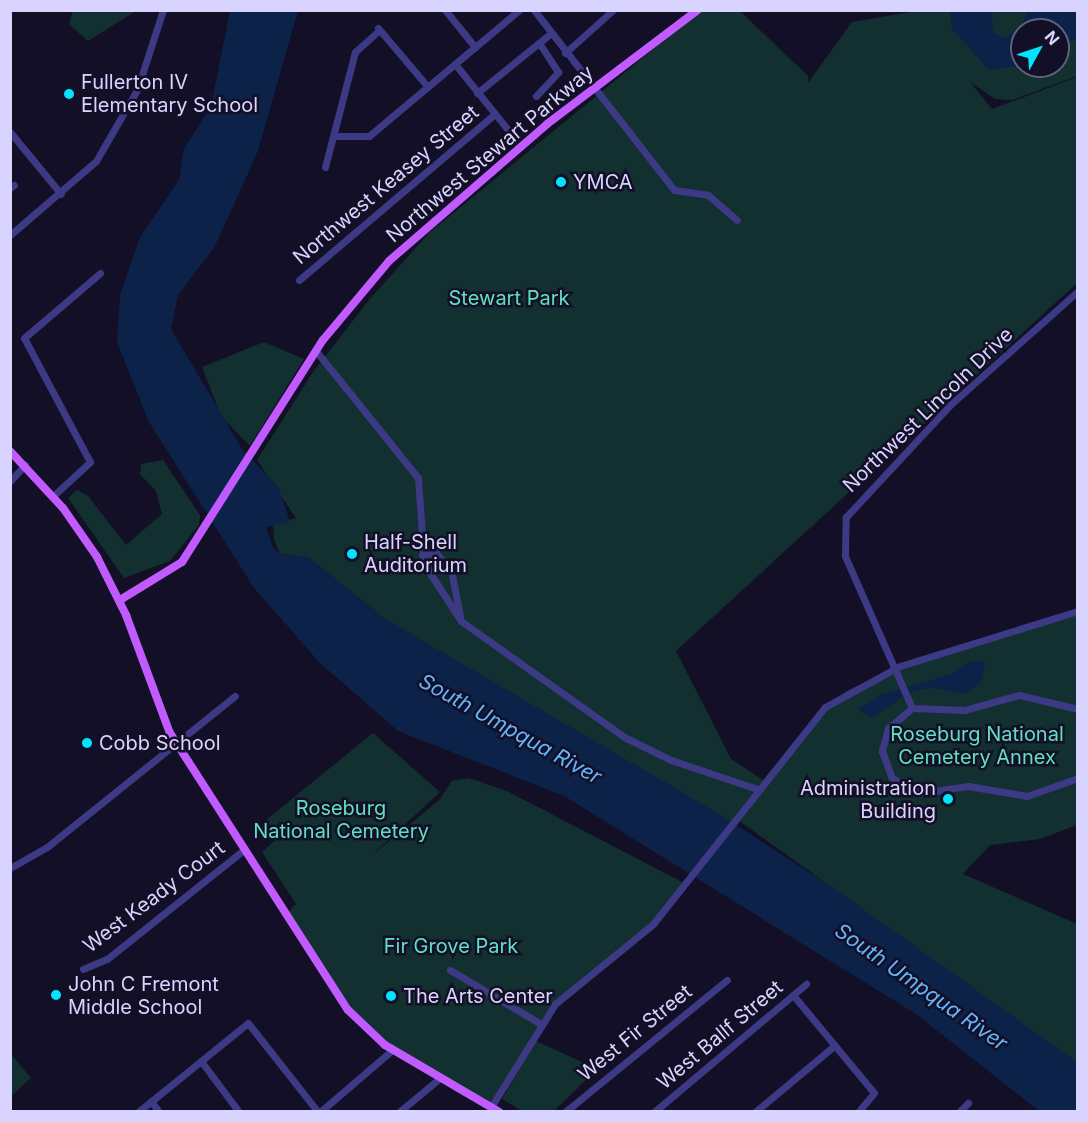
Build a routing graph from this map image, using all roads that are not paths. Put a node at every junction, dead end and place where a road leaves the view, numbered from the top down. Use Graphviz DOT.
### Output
graph roads {
  1 [pos="163,10"];
  2 [pos="445,10"];
  3 [pos="519,10"];
  4 [pos="534,10"];
  5 [pos="613,10"];
  6 [pos="698,10"];
  7 [pos="552,33"];
  8 [pos="539,43"];
  9 [pos="475,47"];
  10 [pos="564,53"];
  11 [pos="455,64"];
  12 [pos="428,87"];
  13 [pos="591,90"];
  14 [pos="477,93"];
  15 [pos="536,96"];
  16 [pos="495,114"];
  17 [pos="10,132"];
  18 [pos="512,135"];
  19 [pos="335,136"];
  20 [pos="325,166"];
  21 [pos="61,194"];
  22 [pos="737,220"];
  23 [pos="10,235"];
  24 [pos="100,273"];
  25 [pos="299,280"];
  26 [pos="1077,291"];
  27 [pos="316,351"];
  28 [pos="10,451"];
  29 [pos="25,465"];
  30 [pos="10,481"];
  31 [pos="53,495"];
  32 [pos="422,555"];
  33 [pos="120,600"];
  34 [pos="1077,611"];
  35 [pos="461,621"];
  36 [pos="897,668"];
  37 [pos="235,696"];
  38 [pos="912,708"];
  39 [pos="1077,709"];
  40 [pos="176,743"];
  41 [pos="1077,778"];
  42 [pos="757,789"];
  43 [pos="244,849"];
  44 [pos="10,868"];
  45 [pos="83,969"];
  46 [pos="450,970"];
  47 [pos="726,980"];
  48 [pos="806,984"];
  49 [pos="793,995"];
  50 [pos="541,1024"];
  51 [pos="835,1045"];
  52 [pos="392,1050"];
  53 [pos="201,1061"];
  54 [pos="440,1078"];
  55 [pos="151,1101"];
  56 [pos="968,1103"];
  57 [pos="495,1109"];
  58 [pos="138,1112"];
  59 [pos="159,1112"];
  60 [pos="239,1112"];
  61 [pos="319,1112"];
  62 [pos="399,1112"];
  63 [pos="565,1112"];
  64 [pos="654,1112"];
  65 [pos="755,1112"];
  66 [pos="858,1112"];
  67 [pos="959,1112"];
  1 -- 21 [label="street"];
  2 -- 9 [label="street"];
  3 -- 9 [label="street"];
  4 -- 7 [label="street"];
  5 -- 10 [label="street"];
  6 -- 13 [label="main road, Northwest Stewart Parkway"];
  7 -- 8 [label="street"];
  7 -- 10 [label="street"];
  8 -- 14 [label="street"];
  8 -- 15 [label="street"];
  9 -- 11 [label="street"];
  10 -- 13 [label="street"];
  11 -- 12 [label="street"];
  11 -- 14 [label="street"];
  12 -- 19 [label="street"];
  12 -- 19 [label="street"];
  13 -- 22 [label="street"];
  13 -- 27 [label="main road, Northwest Stewart Parkway"];
  14 -- 16 [label="street"];
  16 -- 18 [label="street"];
  16 -- 25 [label="street, Northwest Keasey Street"];
  17 -- 21 [label="street"];
  19 -- 20 [label="street"];
  21 -- 23 [label="street"];
  24 -- 31 [label="street"];
  26 -- 36 [label="street, Northwest Lincoln Drive"];
  27 -- 32 [label="street"];
  27 -- 33 [label="main road, Northwest Stewart Parkway"];
  28 -- 29 [label="main road"];
  29 -- 30 [label="street"];
  29 -- 31 [label="main road"];
  31 -- 33 [label="main road"];
  32 -- 35 [label="street"];
  32 -- 35 [label="street"];
  33 -- 40 [label="main road"];
  34 -- 36 [label="street"];
  35 -- 42 [label="street"];
  36 -- 38 [label="street, Northwest Lincoln Drive"];
  36 -- 42 [label="street"];
  37 -- 40 [label="street"];
  38 -- 39 [label="street"];
  38 -- 41 [label="street"];
  40 -- 43 [label="main road"];
  40 -- 44 [label="street"];
  42 -- 50 [label="street"];
  43 -- 45 [label="street, West Keady Court"];
  43 -- 52 [label="main road"];
  46 -- 50 [label="street"];
  47 -- 63 [label="street, West Fir Street"];
  48 -- 49 [label="street, West Ballf Street"];
  49 -- 51 [label="street"];
  49 -- 64 [label="street, West Ballf Street"];
  50 -- 57 [label="street"];
  51 -- 65 [label="street"];
  51 -- 66 [label="street"];
  52 -- 54 [label="main road"];
  52 -- 61 [label="street"];
  53 -- 55 [label="street"];
  53 -- 60 [label="street"];
  53 -- 61 [label="street"];
  54 -- 57 [label="main road"];
  54 -- 62 [label="street"];
  55 -- 58 [label="street"];
  55 -- 59 [label="street"];
  56 -- 67 [label="street"];
}
